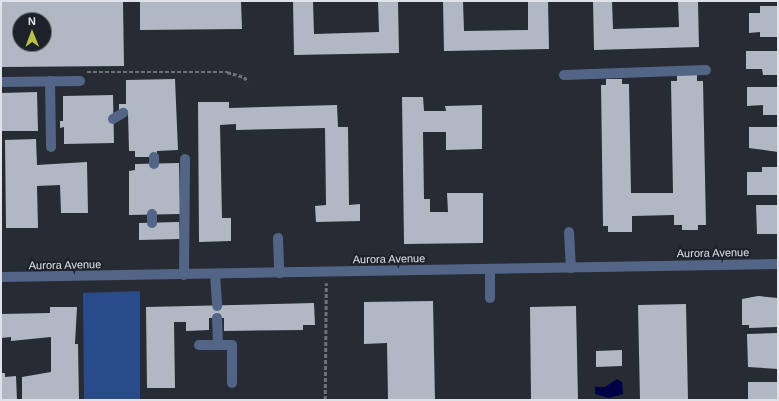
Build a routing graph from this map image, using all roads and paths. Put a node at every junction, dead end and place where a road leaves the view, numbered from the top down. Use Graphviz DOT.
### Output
graph roads {
  1 [pos="706,70"];
  2 [pos="564,75"];
  3 [pos="82,77"];
  4 [pos="50,81"];
  5 [pos="248,81"];
  6 [pos="1,82"];
  7 [pos="123,113"];
  8 [pos="113,119"];
  9 [pos="51,147"];
  10 [pos="185,159"];
  11 [pos="570,232"];
  12 [pos="278,238"];
  13 [pos="778,264"];
  14 [pos="571,268"];
  15 [pos="490,270"];
  16 [pos="279,273"];
  17 [pos="326,273"];
  18 [pos="215,274"];
  19 [pos="184,275"];
  20 [pos="1,278"];
  21 [pos="490,298"];
  22 [pos="217,306"];
  23 [pos="217,318"];
  24 [pos="199,345"];
  25 [pos="218,345"];
  26 [pos="232,383"];
  27 [pos="325,400"];
  1 -- 2 [label="street"];
  3 -- 4 [label="street"];
  3 -- 5 [label="path"];
  4 -- 6 [label="street"];
  4 -- 9 [label="street"];
  7 -- 8 [label="street"];
  10 -- 19 [label="street"];
  11 -- 14 [label="street"];
  12 -- 16 [label="street"];
  13 -- 14 [label="street, Aurora Avenue"];
  14 -- 15 [label="street, Aurora Avenue"];
  15 -- 17 [label="street, Aurora Avenue"];
  15 -- 21 [label="street"];
  16 -- 17 [label="street, Aurora Avenue"];
  16 -- 18 [label="street, Aurora Avenue"];
  17 -- 27 [label="path"];
  18 -- 19 [label="street, Aurora Avenue"];
  18 -- 22 [label="street"];
  19 -- 20 [label="street, Aurora Avenue"];
  23 -- 25 [label="street"];
  24 -- 25 [label="street"];
  25 -- 26 [label="street"];
}
